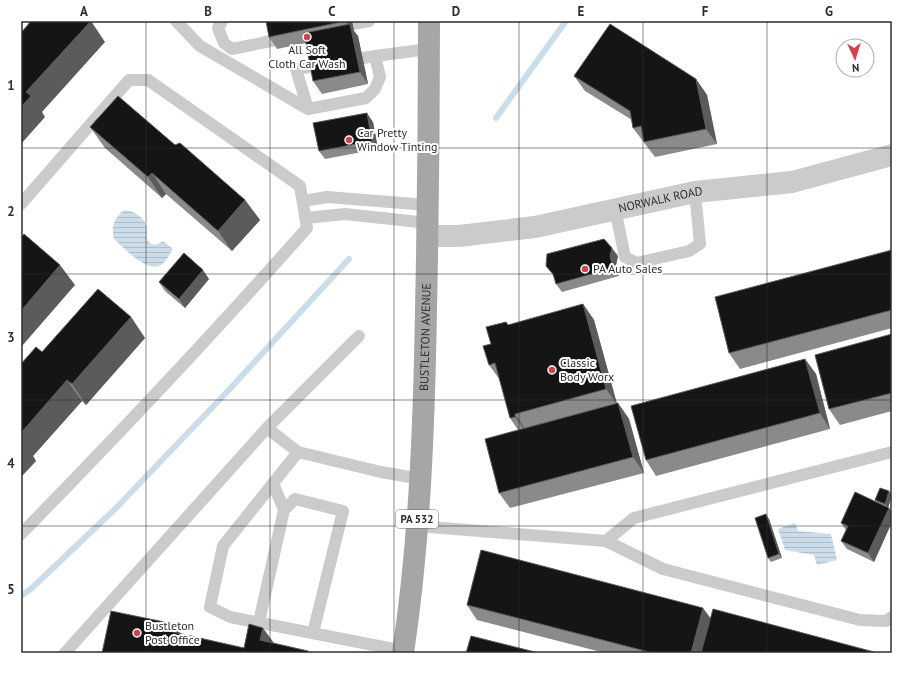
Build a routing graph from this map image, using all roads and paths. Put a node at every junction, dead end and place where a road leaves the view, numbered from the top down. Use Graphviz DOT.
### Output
graph roads {
  1 [pos="176,21"];
  2 [pos="222,21"];
  3 [pos="369,21"];
  4 [pos="430,21"];
  5 [pos="353,24"];
  6 [pos="276,40"];
  7 [pos="224,43"];
  8 [pos="200,46"];
  9 [pos="429,49"];
  10 [pos="375,56"];
  11 [pos="363,58"];
  12 [pos="316,66"];
  13 [pos="308,108"];
  14 [pos="892,155"];
  15 [pos="695,192"];
  16 [pos="303,201"];
  17 [pos="21,204"];
  18 [pos="615,209"];
  19 [pos="306,218"];
  20 [pos="428,222"];
  21 [pos="359,336"];
  22 [pos="267,428"];
  23 [pos="298,452"];
  24 [pos="892,452"];
  25 [pos="421,479"];
  26 [pos="273,483"];
  27 [pos="284,510"];
  28 [pos="417,526"];
  29 [pos="21,534"];
  30 [pos="606,542"];
  31 [pos="892,617"];
  32 [pos="259,622"];
  33 [pos="313,633"];
  34 [pos="404,652"];
  35 [pos="64,653"];
  1 -- 8 [label="lane"];
  2 -- 7 [label="lane"];
  3 -- 5 [label="lane"];
  4 -- 9 [label="main road, BUSTLETON AVENUE / PA 532"];
  6 -- 7 [label="lane"];
  7 -- 8 [label="lane"];
  8 -- 13 [label="lane"];
  9 -- 10 [label="lane"];
  9 -- 20 [label="main road, BUSTLETON AVENUE / PA 532"];
  10 -- 11 [label="lane"];
  10 -- 13 [label="lane"];
  12 -- 13 [label="lane"];
  14 -- 15 [label="street, NORWALK ROAD"];
  15 -- 18 [label="street, NORWALK ROAD"];
  15 -- 18 [label="lane"];
  16 -- 17 [label="lane"];
  16 -- 19 [label="lane"];
  16 -- 20 [label="lane"];
  18 -- 20 [label="street, NORWALK ROAD"];
  19 -- 20 [label="lane"];
  19 -- 29 [label="lane"];
  20 -- 25 [label="main road, BUSTLETON AVENUE / PA 532"];
  21 -- 22 [label="lane"];
  22 -- 23 [label="lane"];
  22 -- 35 [label="lane"];
  23 -- 25 [label="lane"];
  23 -- 26 [label="lane"];
  24 -- 30 [label="lane"];
  25 -- 28 [label="main road, BUSTLETON AVENUE / PA 532"];
  26 -- 27 [label="lane"];
  26 -- 32 [label="lane"];
  27 -- 32 [label="lane"];
  27 -- 33 [label="lane"];
  28 -- 30 [label="lane"];
  28 -- 34 [label="main road, BUSTLETON AVENUE / PA 532"];
  30 -- 31 [label="lane"];
  32 -- 33 [label="lane"];
  33 -- 34 [label="lane"];
}
